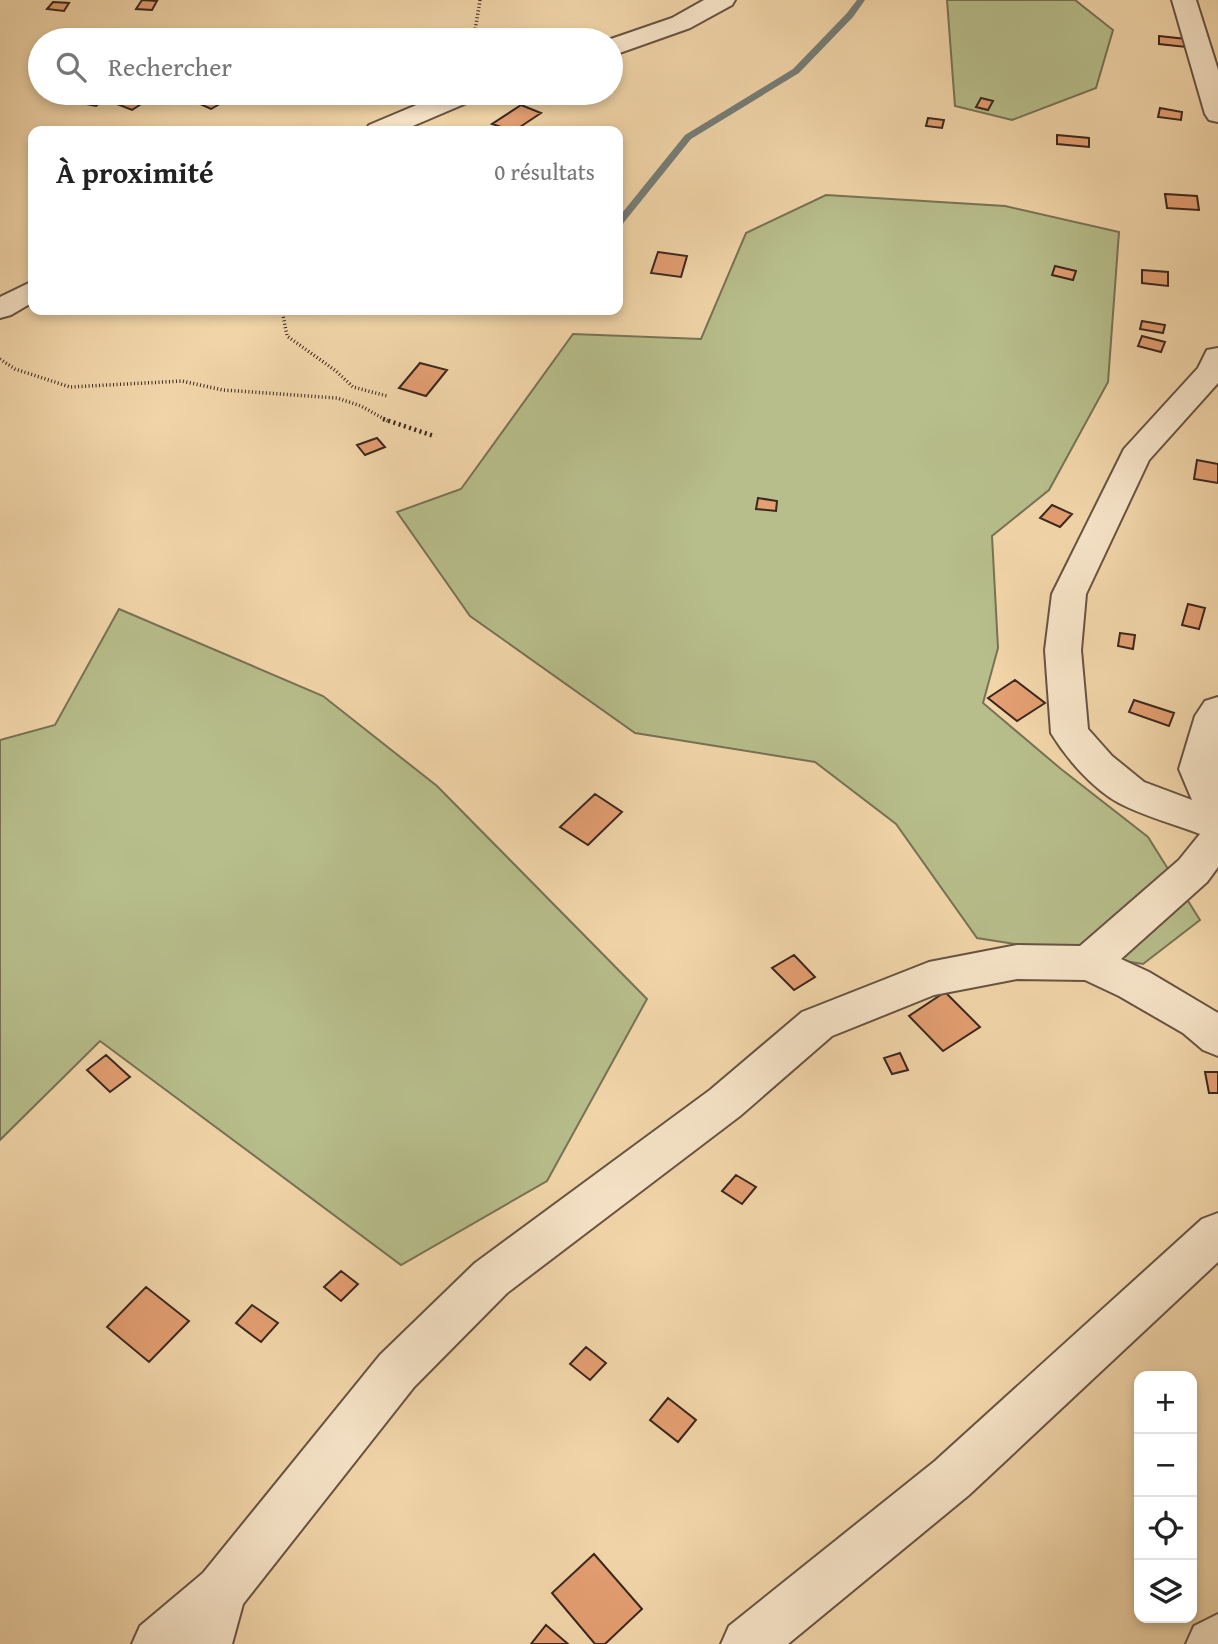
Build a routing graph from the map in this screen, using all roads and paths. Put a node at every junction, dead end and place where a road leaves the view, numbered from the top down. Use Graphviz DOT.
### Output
graph roads {
  1 [pos="480,0"];
  2 [pos="723,0"];
  3 [pos="1194,4"];
  4 [pos="475,28"];
  5 [pos="623,44"];
  6 [pos="439,105"];
  7 [pos="1218,114"];
  8 [pos="391,126"];
  9 [pos="28,293"];
  10 [pos="0,309"];
  11 [pos="283,315"];
  12 [pos="1218,357"];
  13 [pos="0,359"];
  14 [pos="387,396"];
  15 [pos="434,436"];
  16 [pos="1218,710"];
  17 [pos="1218,817"];
  18 [pos="1218,825"];
  19 [pos="1218,839"];
  20 [pos="1089,963"];
  21 [pos="1218,1038"];
  22 [pos="1218,1233"];
  23 [pos="222,1591"];
  24 [pos="1218,1640"];
  25 [pos="158,1644"];
  26 [pos="206,1644"];
  27 [pos="747,1644"];
  28 [pos="1212,1644"];
  1 -- 4 [label="path"];
  2 -- 5 [label="street"];
  3 -- 7 [label="street"];
  6 -- 8 [label="street"];
  9 -- 10 [label="street"];
  11 -- 14 [label="path"];
  12 -- 18 [label="street"];
  13 -- 15 [label="path"];
  16 -- 17 [label="street"];
  19 -- 20 [label="street"];
  20 -- 21 [label="street"];
  20 -- 23 [label="street"];
  22 -- 27 [label="street"];
  23 -- 25 [label="street"];
  23 -- 26 [label="street"];
  24 -- 28 [label="street"];
}
